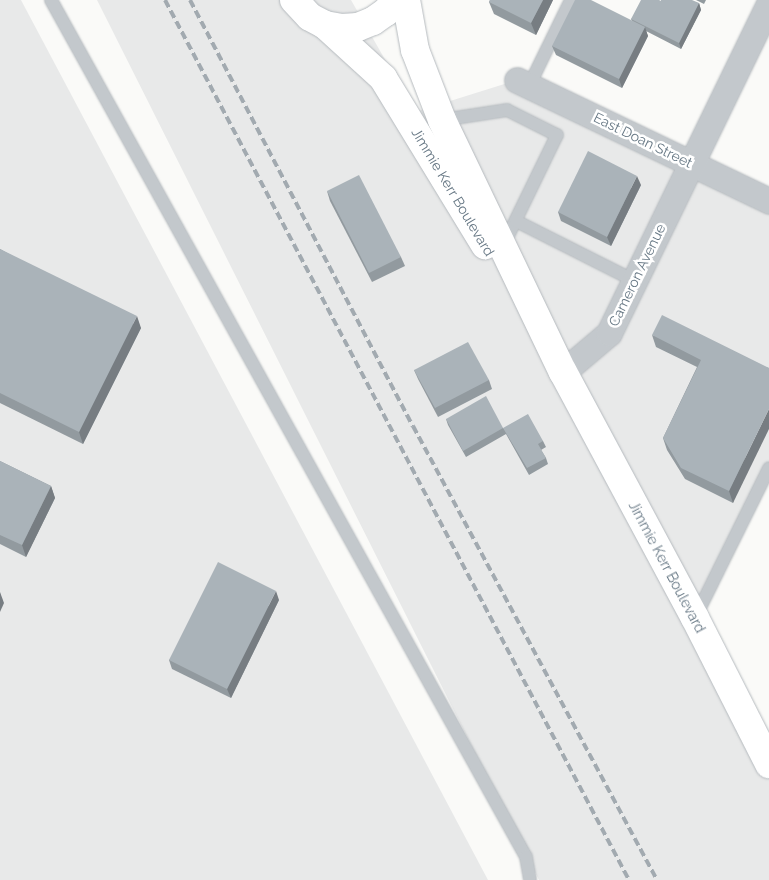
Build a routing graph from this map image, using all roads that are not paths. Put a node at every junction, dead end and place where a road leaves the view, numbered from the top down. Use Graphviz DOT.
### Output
graph roads {
  1 [pos="51,0"];
  2 [pos="294,0"];
  3 [pos="396,0"];
  4 [pos="406,0"];
  5 [pos="571,0"];
  6 [pos="769,4"];
  7 [pos="326,25"];
  8 [pos="523,83"];
  9 [pos="442,120"];
  10 [pos="692,164"];
  11 [pos="769,201"];
  12 [pos="516,221"];
  13 [pos="503,246"];
  14 [pos="635,281"];
  15 [pos="564,372"];
  16 [pos="769,468"];
  17 [pos="695,618"];
  18 [pos="769,764"];
  19 [pos="530,880"];
  1 -- 19 [label="lane"];
  2 -- 7 [label="main road, Jimmie Kerr Boulevard"];
  3 -- 7 [label="main road"];
  4 -- 9 [label="main road, Jimmie Kerr Boulevard"];
  5 -- 8 [label="lane"];
  6 -- 10 [label="street, Cameron Avenue"];
  7 -- 15 [label="main road, Jimmie Kerr Boulevard"];
  8 -- 10 [label="street, East Doan Street"];
  9 -- 12 [label="lane"];
  9 -- 13 [label="main road, Jimmie Kerr Boulevard"];
  10 -- 11 [label="street, East Doan Street"];
  10 -- 14 [label="street, Cameron Avenue"];
  12 -- 13 [label="lane"];
  12 -- 14 [label="lane"];
  13 -- 15 [label="main road, Jimmie Kerr Boulevard"];
  14 -- 15 [label="street, Cameron Avenue"];
  15 -- 17 [label="main road, Jimmie Kerr Boulevard"];
  16 -- 17 [label="lane"];
  17 -- 18 [label="main road, Jimmie Kerr Boulevard"];
}
